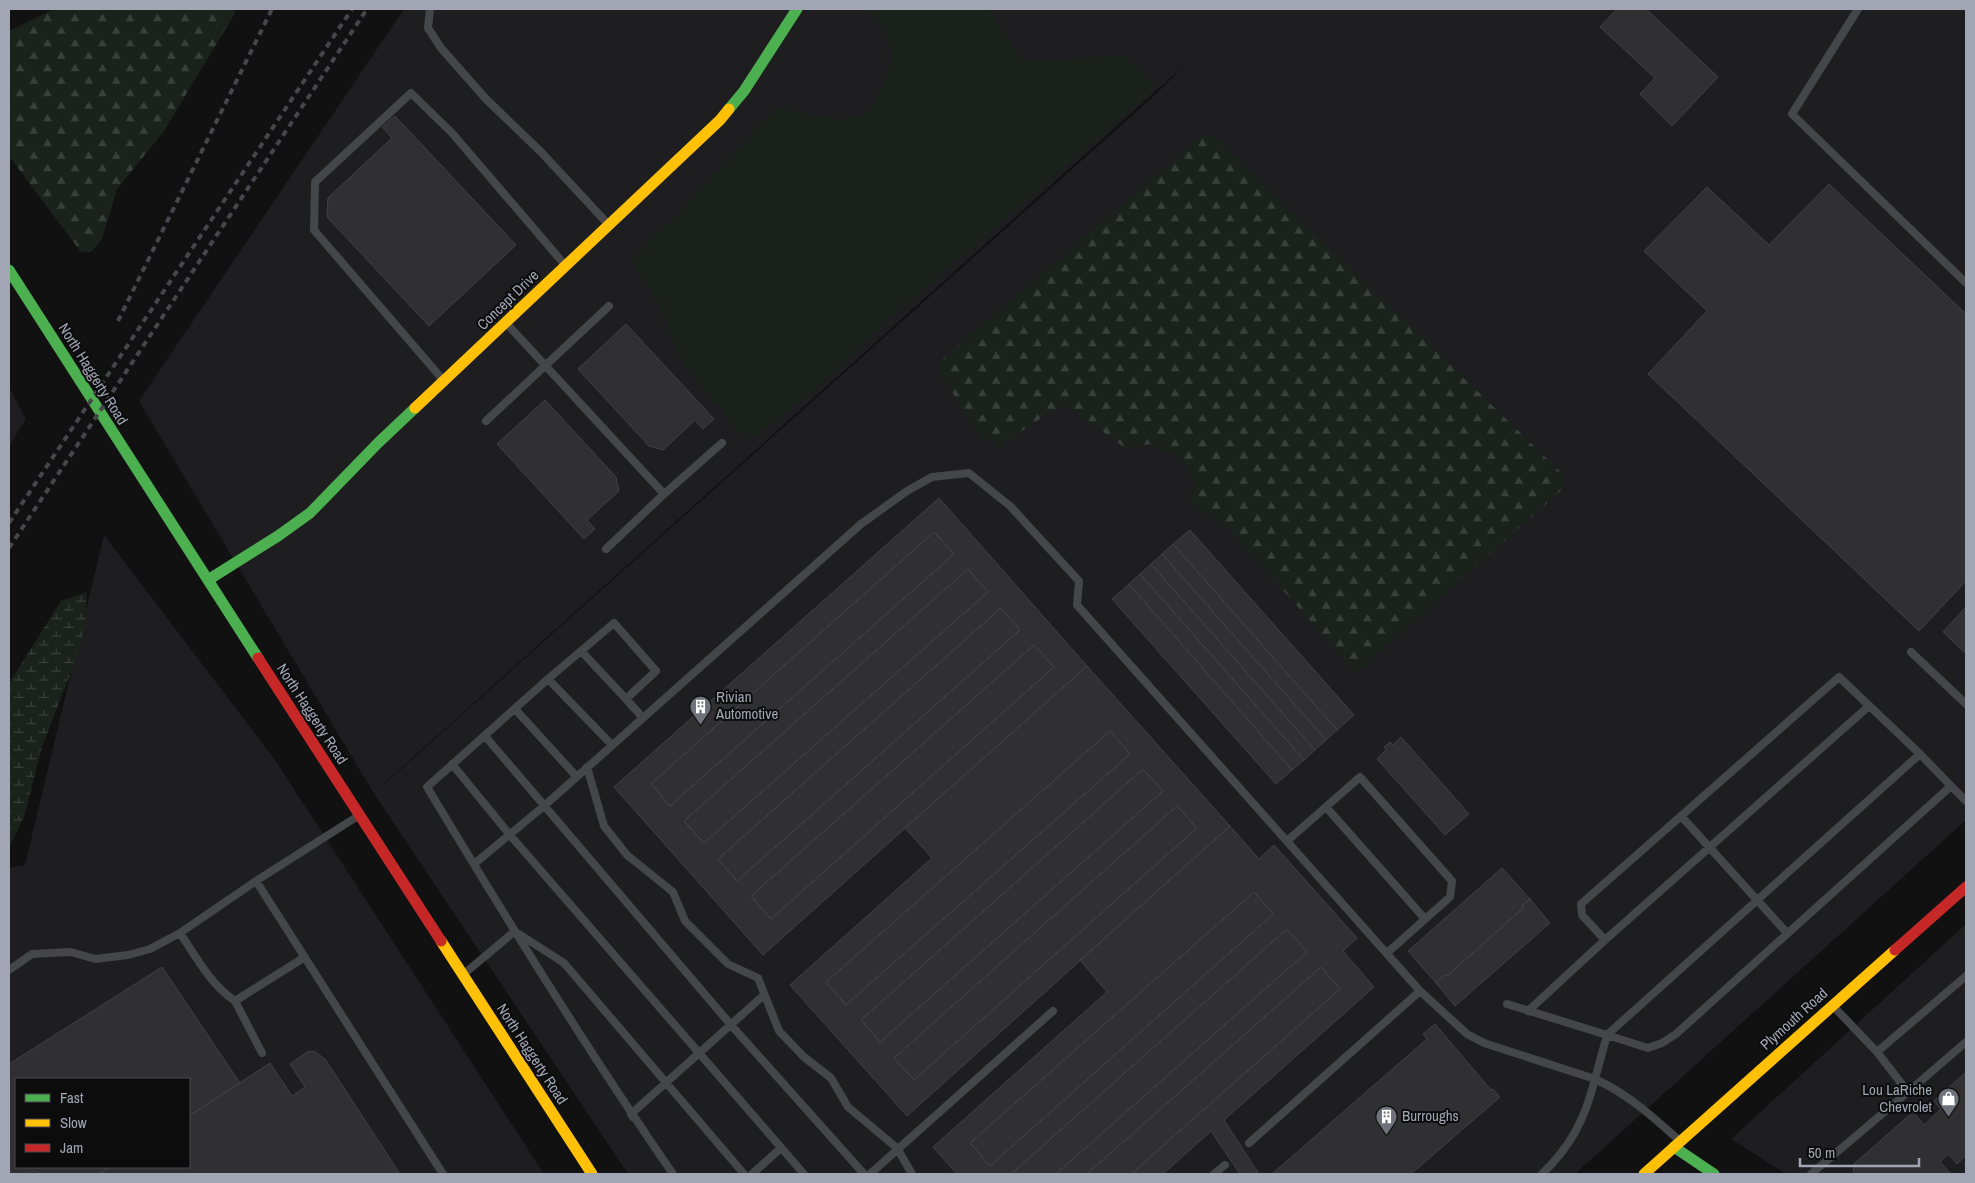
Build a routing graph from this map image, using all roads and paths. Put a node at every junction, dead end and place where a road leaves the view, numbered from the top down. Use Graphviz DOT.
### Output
graph roads {
  1 [pos="430,9"];
  2 [pos="798,9"];
  3 [pos="1858,9"];
  4 [pos="610,225"];
  5 [pos="566,266"];
  6 [pos="9,270"];
  7 [pos="1966,283"];
  8 [pos="609,306"];
  9 [pos="506,323"];
  10 [pos="544,366"];
  11 [pos="444,381"];
  12 [pos="486,421"];
  13 [pos="722,443"];
  14 [pos="664,494"];
  15 [pos="606,549"];
  16 [pos="208,580"];
  17 [pos="582,652"];
  18 [pos="1911,652"];
  19 [pos="548,679"];
  20 [pos="626,699"];
  21 [pos="1966,704"];
  22 [pos="1869,706"];
  23 [pos="515,709"];
  24 [pos="643,718"];
  25 [pos="485,736"];
  26 [pos="612,745"];
  27 [pos="1920,754"];
  28 [pos="452,764"];
  29 [pos="587,767"];
  30 [pos="576,776"];
  31 [pos="1951,786"];
  32 [pos="1966,801"];
  33 [pos="544,806"];
  34 [pos="1326,807"];
  35 [pos="360,815"];
  36 [pos="1682,816"];
  37 [pos="510,835"];
  38 [pos="1287,841"];
  39 [pos="1710,847"];
  40 [pos="474,864"];
  41 [pos="256,881"];
  42 [pos="1966,887"];
  43 [pos="1758,900"];
  44 [pos="1425,919"];
  45 [pos="515,931"];
  46 [pos="180,933"];
  47 [pos="1787,933"];
  48 [pos="1605,940"];
  49 [pos="1387,953"];
  50 [pos="305,958"];
  51 [pos="9,970"];
  52 [pos="463,975"];
  53 [pos="1966,976"];
  54 [pos="1420,991"];
  55 [pos="764,995"];
  56 [pos="235,1001"];
  57 [pos="1507,1004"];
  58 [pos="1832,1005"];
  59 [pos="1528,1010"];
  60 [pos="1053,1011"];
  61 [pos="731,1025"];
  62 [pos="1607,1035"];
  63 [pos="1966,1042"];
  64 [pos="1877,1052"];
  65 [pos="262,1053"];
  66 [pos="699,1054"];
  67 [pos="1595,1079"];
  68 [pos="666,1083"];
  69 [pos="1908,1092"];
  70 [pos="631,1114"];
  71 [pos="1249,1143"];
  72 [pos="1677,1144"];
  73 [pos="781,1148"];
  74 [pos="897,1148"];
  75 [pos="1224,1165"];
  76 [pos="443,1174"];
  77 [pos="592,1174"];
  78 [pos="673,1174"];
  79 [pos="744,1174"];
  80 [pos="752,1174"];
  81 [pos="804,1174"];
  82 [pos="864,1174"];
  83 [pos="870,1174"];
  84 [pos="912,1174"];
  85 [pos="1214,1174"];
  86 [pos="1542,1174"];
  87 [pos="1644,1174"];
  88 [pos="1714,1174"];
  89 [pos="1812,1174"];
  1 -- 4 [label="lane"];
  2 -- 4 [label="street, Concept Drive"];
  3 -- 7 [label="lane"];
  4 -- 5 [label="street, Concept Drive"];
  5 -- 9 [label="street, Concept Drive"];
  5 -- 11 [label="lane"];
  6 -- 16 [label="street, North Haggerty Road"];
  8 -- 10 [label="lane"];
  9 -- 10 [label="lane"];
  9 -- 11 [label="street, Concept Drive"];
  10 -- 12 [label="lane"];
  10 -- 14 [label="lane"];
  11 -- 16 [label="street, Concept Drive"];
  13 -- 14 [label="lane"];
  14 -- 15 [label="lane"];
  16 -- 35 [label="street, North Haggerty Road"];
  17 -- 19 [label="lane"];
  17 -- 20 [label="lane"];
  17 -- 20 [label="lane"];
  18 -- 21 [label="lane"];
  19 -- 23 [label="lane"];
  19 -- 26 [label="lane"];
  20 -- 24 [label="lane"];
  22 -- 27 [label="lane"];
  22 -- 36 [label="lane"];
  22 -- 39 [label="lane"];
  23 -- 25 [label="lane"];
  23 -- 30 [label="lane"];
  24 -- 26 [label="lane"];
  24 -- 38 [label="lane"];
  25 -- 28 [label="lane"];
  25 -- 33 [label="lane"];
  26 -- 29 [label="lane"];
  27 -- 31 [label="lane"];
  27 -- 43 [label="lane"];
  28 -- 37 [label="lane"];
  28 -- 40 [label="lane"];
  29 -- 30 [label="lane"];
  29 -- 55 [label="lane"];
  30 -- 33 [label="lane"];
  31 -- 32 [label="lane"];
  31 -- 47 [label="lane"];
  33 -- 37 [label="lane"];
  33 -- 61 [label="lane"];
  34 -- 38 [label="lane"];
  34 -- 44 [label="lane"];
  34 -- 44 [label="lane"];
  35 -- 41 [label="lane"];
  35 -- 52 [label="street, North Haggerty Road"];
  36 -- 39 [label="lane"];
  36 -- 48 [label="lane"];
  37 -- 40 [label="lane"];
  37 -- 66 [label="lane"];
  38 -- 49 [label="lane"];
  39 -- 43 [label="lane"];
  39 -- 48 [label="lane"];
  40 -- 45 [label="lane"];
  41 -- 46 [label="lane"];
  41 -- 50 [label="lane"];
  42 -- 58 [label="street, Plymouth Road"];
  43 -- 47 [label="lane"];
  43 -- 62 [label="lane"];
  44 -- 49 [label="lane"];
  45 -- 52 [label="lane"];
  45 -- 68 [label="lane"];
  45 -- 70 [label="lane"];
  46 -- 51 [label="lane"];
  46 -- 56 [label="lane"];
  47 -- 62 [label="lane"];
  48 -- 59 [label="lane"];
  49 -- 54 [label="lane"];
  50 -- 56 [label="lane"];
  50 -- 76 [label="lane"];
  52 -- 77 [label="street, North Haggerty Road"];
  53 -- 64 [label="lane"];
  54 -- 67 [label="lane"];
  54 -- 71 [label="lane"];
  55 -- 61 [label="lane"];
  55 -- 74 [label="lane"];
  56 -- 65 [label="lane"];
  57 -- 59 [label="lane"];
  58 -- 64 [label="lane"];
  58 -- 72 [label="street, Plymouth Road"];
  59 -- 62 [label="lane"];
  60 -- 74 [label="lane"];
  61 -- 66 [label="lane"];
  61 -- 82 [label="lane"];
  62 -- 67 [label="lane"];
  63 -- 69 [label="lane"];
  64 -- 69 [label="lane"];
  66 -- 68 [label="lane"];
  66 -- 73 [label="lane"];
  67 -- 72 [label="lane"];
  67 -- 86 [label="lane"];
  68 -- 70 [label="lane"];
  68 -- 79 [label="lane"];
  69 -- 89 [label="lane"];
  70 -- 78 [label="lane"];
  72 -- 87 [label="street, Plymouth Road"];
  72 -- 88 [label="street"];
  73 -- 80 [label="lane"];
  73 -- 81 [label="lane"];
  74 -- 83 [label="lane"];
  74 -- 84 [label="lane"];
  75 -- 85 [label="lane"];
}
